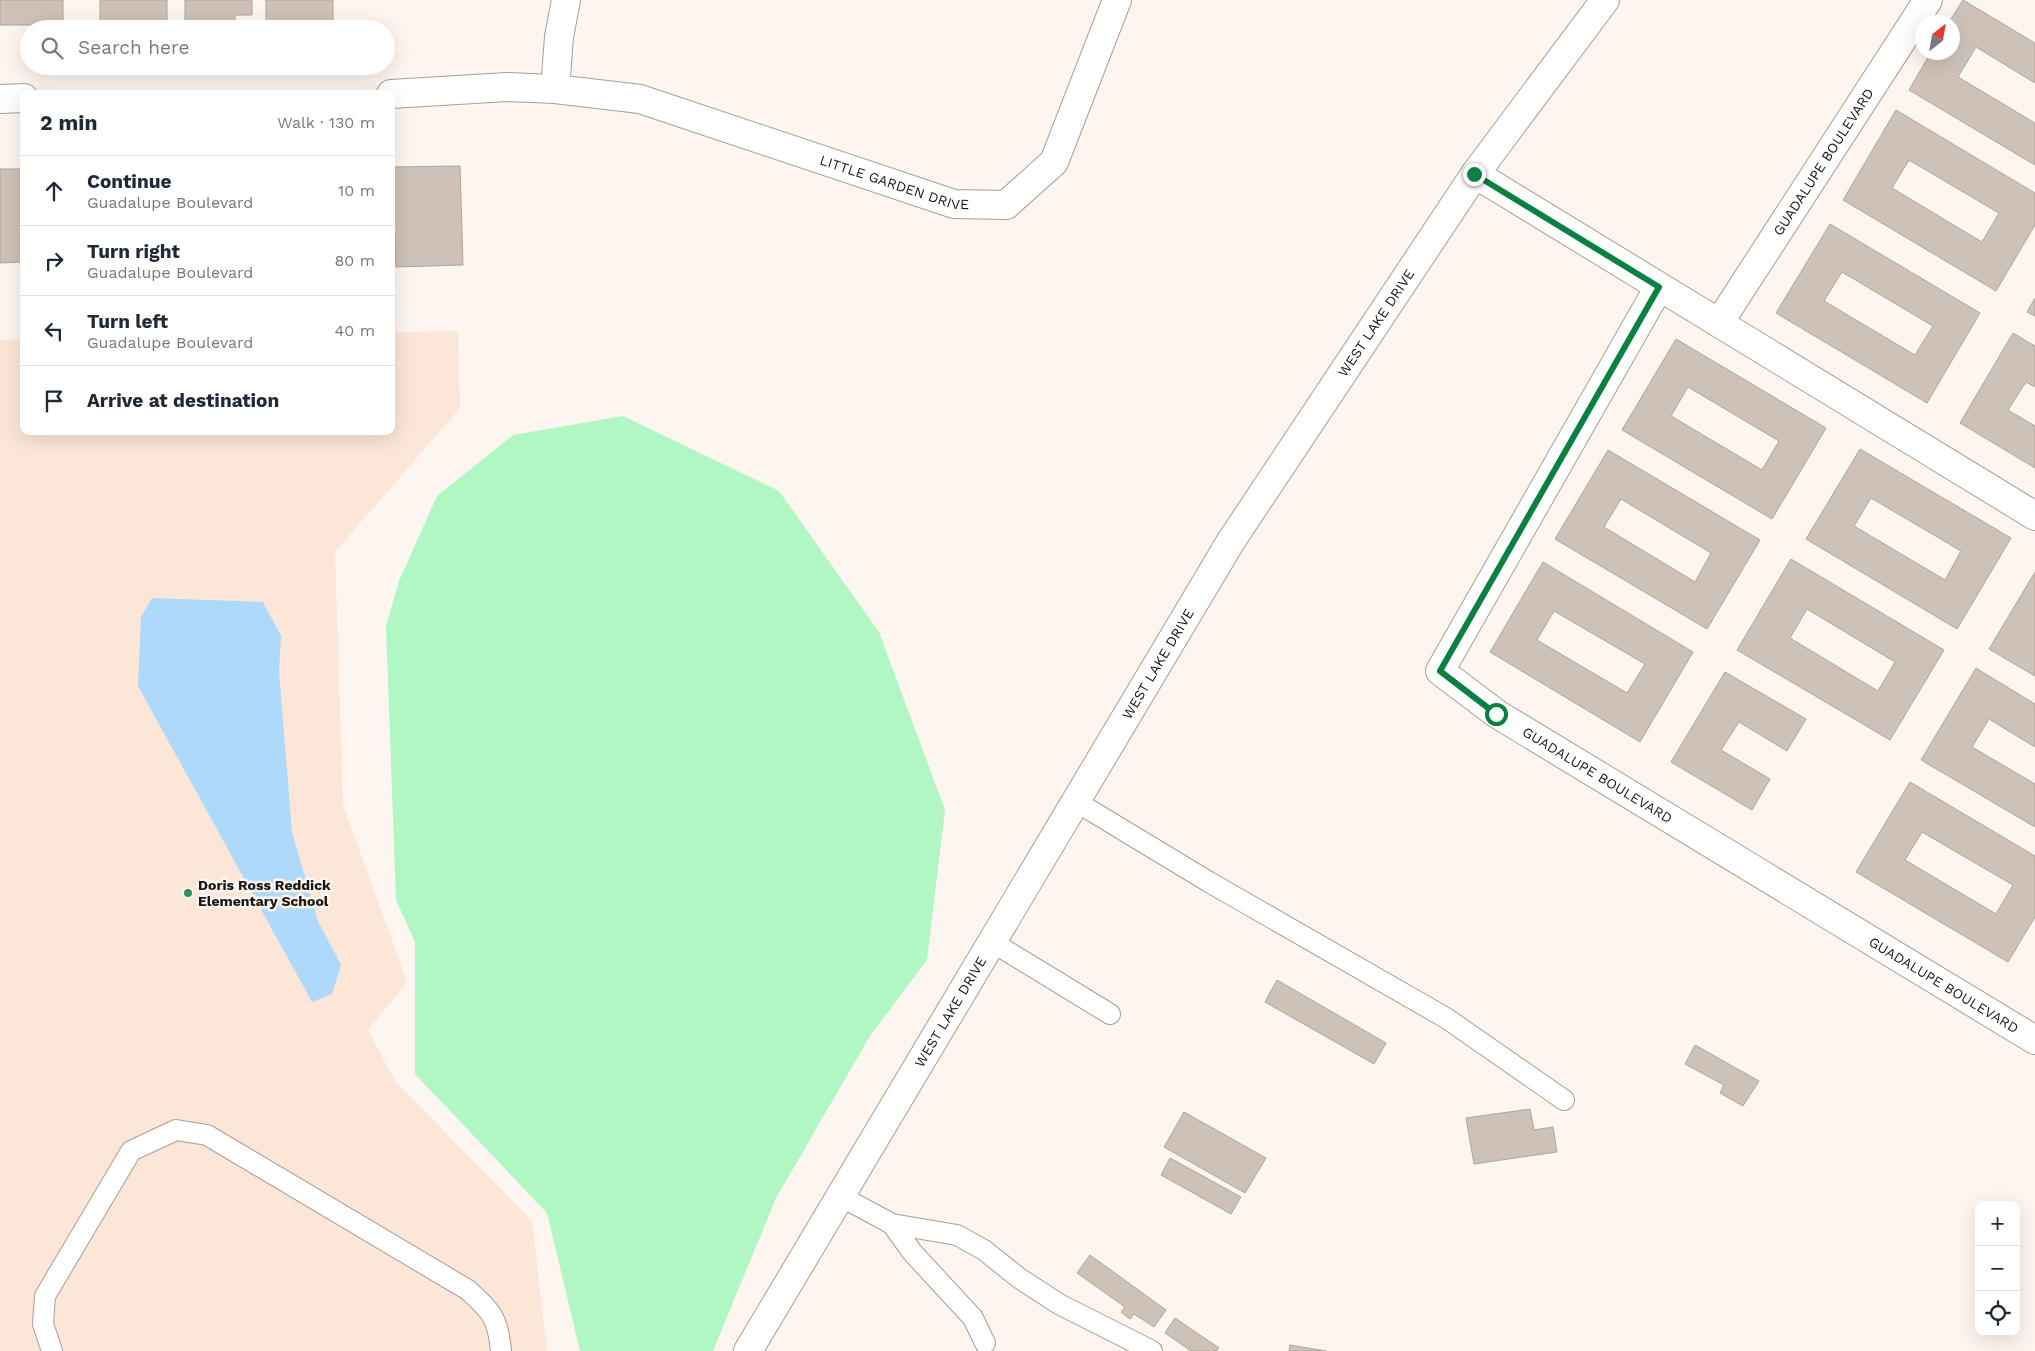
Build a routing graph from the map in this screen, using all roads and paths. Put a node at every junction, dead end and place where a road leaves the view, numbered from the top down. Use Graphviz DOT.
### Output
graph roads {
  1 [pos="566,0"];
  2 [pos="1117,0"];
  3 [pos="1604,0"];
  4 [pos="1928,0"];
  5 [pos="555,89"];
  6 [pos="395,94"];
  7 [pos="20,98"];
  8 [pos="0,99"];
  9 [pos="1474,174"];
  10 [pos="1659,287"];
  11 [pos="1719,323"];
  12 [pos="2035,516"];
  13 [pos="1076,801"];
  14 [pos="992,942"];
  15 [pos="1110,1014"];
  16 [pos="2035,1040"];
  17 [pos="1564,1100"];
  18 [pos="840,1196"];
  19 [pos="892,1224"];
  20 [pos="985,1343"];
  21 [pos="52,1351"];
  22 [pos="501,1351"];
  23 [pos="748,1351"];
  24 [pos="1152,1351"];
  1 -- 5 [label="street"];
  2 -- 5 [label="street, LITTLE GARDEN DRIVE"];
  3 -- 9 [label="street, WEST LAKE DRIVE"];
  4 -- 11 [label="street, GUADALUPE BOULEVARD"];
  5 -- 6 [label="street, LITTLE GARDEN DRIVE"];
  7 -- 8 [label="street"];
  9 -- 10 [label="street"];
  9 -- 13 [label="street, WEST LAKE DRIVE"];
  10 -- 11 [label="street"];
  10 -- 16 [label="street, GUADALUPE BOULEVARD"];
  11 -- 12 [label="street"];
  13 -- 14 [label="street, WEST LAKE DRIVE"];
  13 -- 17 [label="lane"];
  14 -- 15 [label="lane"];
  14 -- 18 [label="street, WEST LAKE DRIVE"];
  18 -- 19 [label="lane"];
  18 -- 23 [label="street, WEST LAKE DRIVE"];
  19 -- 20 [label="lane"];
  19 -- 24 [label="lane"];
  21 -- 22 [label="lane"];
}
